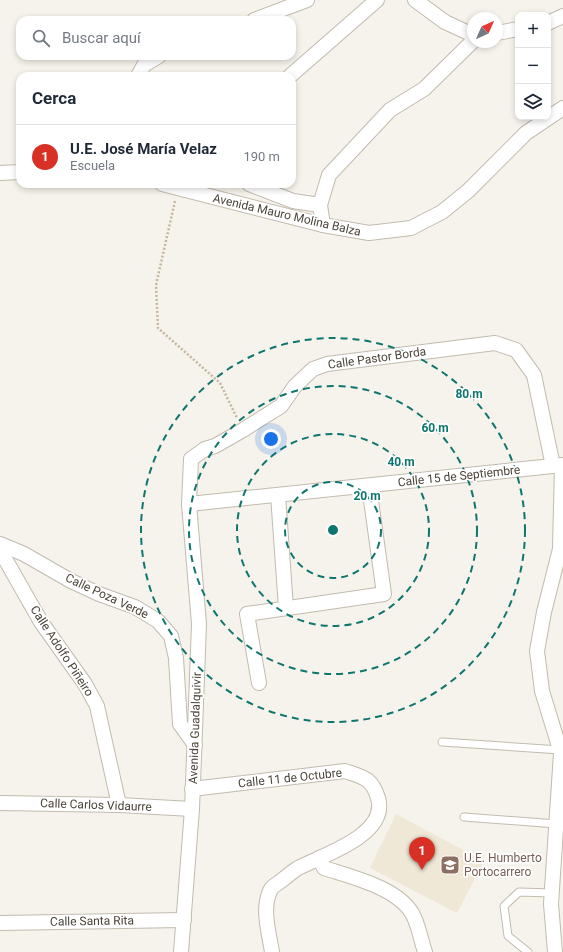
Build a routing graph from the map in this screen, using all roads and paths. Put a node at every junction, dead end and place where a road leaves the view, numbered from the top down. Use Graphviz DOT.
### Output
graph roads {
  1 [pos="307,0"];
  2 [pos="377,0"];
  3 [pos="416,0"];
  4 [pos="265,16"];
  5 [pos="563,16"];
  6 [pos="551,22"];
  7 [pos="515,30"];
  8 [pos="467,32"];
  9 [pos="503,32"];
  10 [pos="467,47"];
  11 [pos="152,60"];
  12 [pos="140,72"];
  13 [pos="295,72"];
  14 [pos="563,108"];
  15 [pos="16,172"];
  16 [pos="0,173"];
  17 [pos="174,188"];
  18 [pos="259,188"];
  19 [pos="177,189"];
  20 [pos="320,205"];
  21 [pos="323,225"];
  22 [pos="243,430"];
  23 [pos="559,465"];
  24 [pos="368,486"];
  25 [pos="278,495"];
  26 [pos="189,504"];
  27 [pos="0,544"];
  28 [pos="0,550"];
  29 [pos="286,608"];
  30 [pos="258,683"];
  31 [pos="442,742"];
  32 [pos="195,745"];
  33 [pos="560,750"];
  34 [pos="192,789"];
  35 [pos="0,803"];
  36 [pos="119,805"];
  37 [pos="192,809"];
  38 [pos="464,817"];
  39 [pos="557,824"];
  40 [pos="319,858"];
  41 [pos="552,892"];
  42 [pos="184,920"];
  43 [pos="0,923"];
  44 [pos="181,952"];
  45 [pos="272,952"];
  46 [pos="425,952"];
  47 [pos="528,952"];
  48 [pos="556,952"];
  1 -- 4 [label="street"];
  2 -- 13 [label="street"];
  3 -- 8 [label="street"];
  5 -- 6 [label="street"];
  7 -- 9 [label="street"];
  10 -- 20 [label="street"];
  11 -- 12 [label="street"];
  14 -- 21 [label="street, Avenida Mauro Molina Balza"];
  15 -- 16 [label="street"];
  17 -- 19 [label="street, Avenida Mauro Molina Balza"];
  18 -- 20 [label="street"];
  19 -- 21 [label="street, Avenida Mauro Molina Balza"];
  19 -- 22 [label="path"];
  20 -- 21 [label="street"];
  22 -- 23 [label="street, Calle Pastor Borda"];
  22 -- 26 [label="street, Calle Pastor Borda"];
  23 -- 24 [label="street, Calle 15 de Septiembre"];
  23 -- 33 [label="street, Calle Pastor Borda"];
  24 -- 25 [label="street, Calle 15 de Septiembre"];
  24 -- 29 [label="street"];
  25 -- 26 [label="street, Calle 15 de Septiembre"];
  25 -- 29 [label="street"];
  26 -- 32 [label="street, Avenida Guadalquivir"];
  27 -- 32 [label="street, Calle Poza Verde"];
  28 -- 36 [label="street, Calle Adolfo Piñeiro"];
  29 -- 30 [label="street"];
  31 -- 33 [label="lane"];
  32 -- 34 [label="street, Avenida Guadalquivir"];
  33 -- 39 [label="street, Calle Pastor Borda"];
  34 -- 37 [label="street, Avenida Guadalquivir"];
  34 -- 40 [label="street, Calle 11 de Octubre"];
  35 -- 36 [label="street, Calle Carlos Vidaurre"];
  36 -- 37 [label="street, Calle Carlos Vidaurre"];
  37 -- 42 [label="street, Avenida Guadalquivir"];
  38 -- 39 [label="lane"];
  39 -- 41 [label="street, Calle Pastor Borda"];
  40 -- 45 [label="street, Calle 11 de Octubre"];
  40 -- 46 [label="street"];
  41 -- 47 [label="lane"];
  41 -- 48 [label="street, Calle Pastor Borda"];
  42 -- 43 [label="street, Calle Santa Rita"];
  42 -- 44 [label="street, Avenida Guadalquivir"];
}
